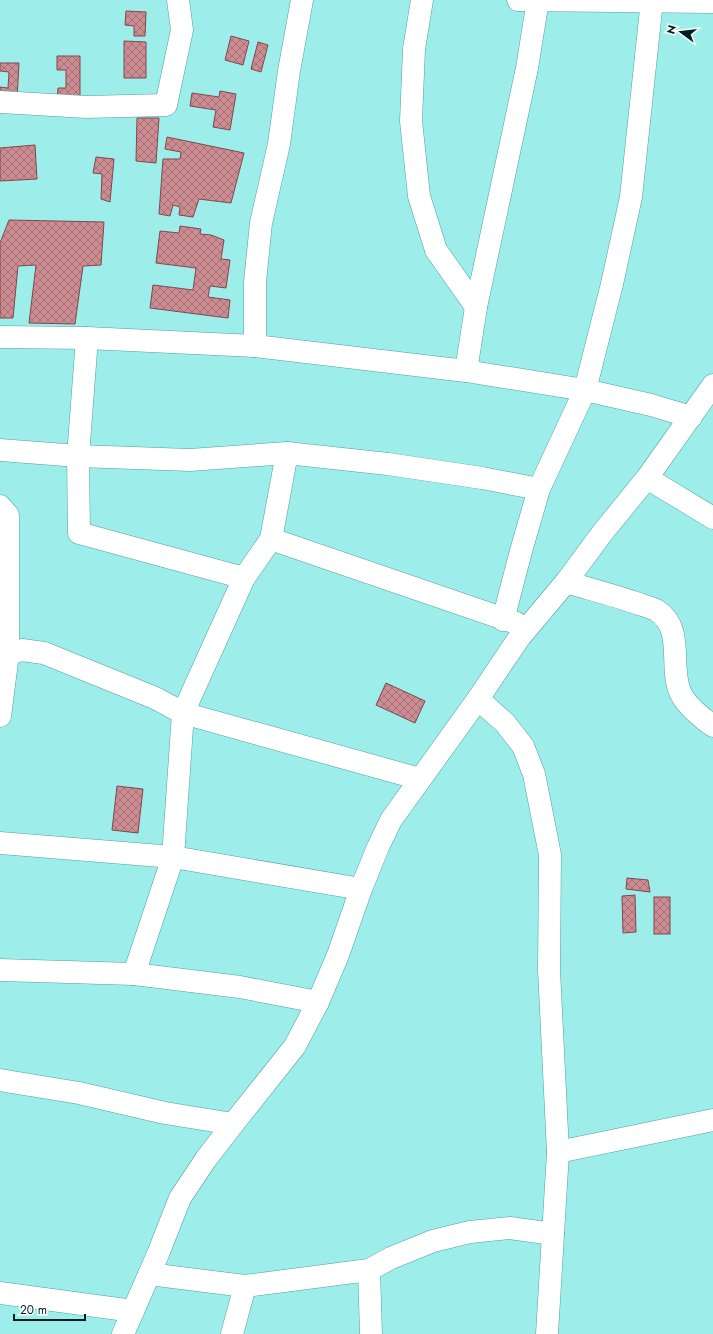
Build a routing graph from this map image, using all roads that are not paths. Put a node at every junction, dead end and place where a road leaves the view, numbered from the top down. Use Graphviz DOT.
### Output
graph roads {
  1 [pos="178,0"];
  2 [pos="302,0"];
  3 [pos="422,0"];
  4 [pos="531,0"];
  5 [pos="652,1"];
  6 [pos="713,2"];
  7 [pos="0,102"];
  8 [pos="476,307"];
  9 [pos="0,337"];
  10 [pos="87,338"];
  11 [pos="255,346"];
  12 [pos="466,371"];
  13 [pos="713,385"];
  14 [pos="585,390"];
  15 [pos="691,417"];
  16 [pos="0,450"];
  17 [pos="287,454"];
  18 [pos="78,456"];
  19 [pos="647,478"];
  20 [pos="540,489"];
  21 [pos="0,506"];
  22 [pos="713,518"];
  23 [pos="271,539"];
  24 [pos="4,550"];
  25 [pos="244,578"];
  26 [pos="566,582"];
  27 [pos="503,620"];
  28 [pos="529,626"];
  29 [pos="8,654"];
  30 [pos="0,692"];
  31 [pos="478,699"];
  32 [pos="183,713"];
  33 [pos="0,716"];
  34 [pos="713,726"];
  35 [pos="420,779"];
  36 [pos="0,843"];
  37 [pos="173,857"];
  38 [pos="361,889"];
  39 [pos="0,970"];
  40 [pos="134,974"];
  41 [pos="318,1002"];
  42 [pos="0,1080"];
  43 [pos="713,1120"];
  44 [pos="233,1124"];
  45 [pos="558,1152"];
  46 [pos="553,1234"];
  47 [pos="370,1270"];
  48 [pos="149,1274"];
  49 [pos="244,1286"];
  50 [pos="0,1292"];
  51 [pos="133,1311"];
  52 [pos="123,1334"];
  53 [pos="232,1334"];
  54 [pos="371,1334"];
  55 [pos="547,1334"];
  1 -- 7 [label="street"];
  2 -- 11 [label="street"];
  3 -- 8 [label="street"];
  4 -- 5 [label="street"];
  4 -- 8 [label="street"];
  5 -- 6 [label="street"];
  5 -- 14 [label="street"];
  8 -- 12 [label="street"];
  9 -- 10 [label="street"];
  10 -- 11 [label="street"];
  10 -- 18 [label="street"];
  11 -- 12 [label="street"];
  12 -- 14 [label="street"];
  13 -- 15 [label="street"];
  14 -- 15 [label="street"];
  14 -- 20 [label="street"];
  15 -- 19 [label="street"];
  16 -- 18 [label="street"];
  17 -- 18 [label="street"];
  17 -- 20 [label="street"];
  17 -- 23 [label="street"];
  18 -- 25 [label="street"];
  19 -- 22 [label="street"];
  19 -- 26 [label="street"];
  20 -- 27 [label="street"];
  21 -- 24 [label="street"];
  23 -- 25 [label="street"];
  23 -- 27 [label="street"];
  24 -- 29 [label="street"];
  25 -- 32 [label="street"];
  26 -- 28 [label="street"];
  26 -- 34 [label="street"];
  27 -- 28 [label="street"];
  28 -- 31 [label="street"];
  29 -- 30 [label="street"];
  29 -- 32 [label="street"];
  29 -- 33 [label="street"];
  31 -- 35 [label="street"];
  31 -- 45 [label="street"];
  32 -- 35 [label="street"];
  32 -- 37 [label="street"];
  35 -- 38 [label="street"];
  36 -- 37 [label="street"];
  37 -- 38 [label="street"];
  37 -- 40 [label="street"];
  38 -- 41 [label="street"];
  39 -- 40 [label="street"];
  40 -- 41 [label="street"];
  41 -- 44 [label="street"];
  42 -- 44 [label="street"];
  43 -- 45 [label="street"];
  44 -- 48 [label="street"];
  45 -- 46 [label="street"];
  46 -- 47 [label="street"];
  46 -- 55 [label="street"];
  47 -- 49 [label="street"];
  47 -- 54 [label="street"];
  48 -- 49 [label="street"];
  48 -- 51 [label="street"];
  49 -- 53 [label="street"];
  50 -- 51 [label="street"];
  51 -- 52 [label="street"];
}
